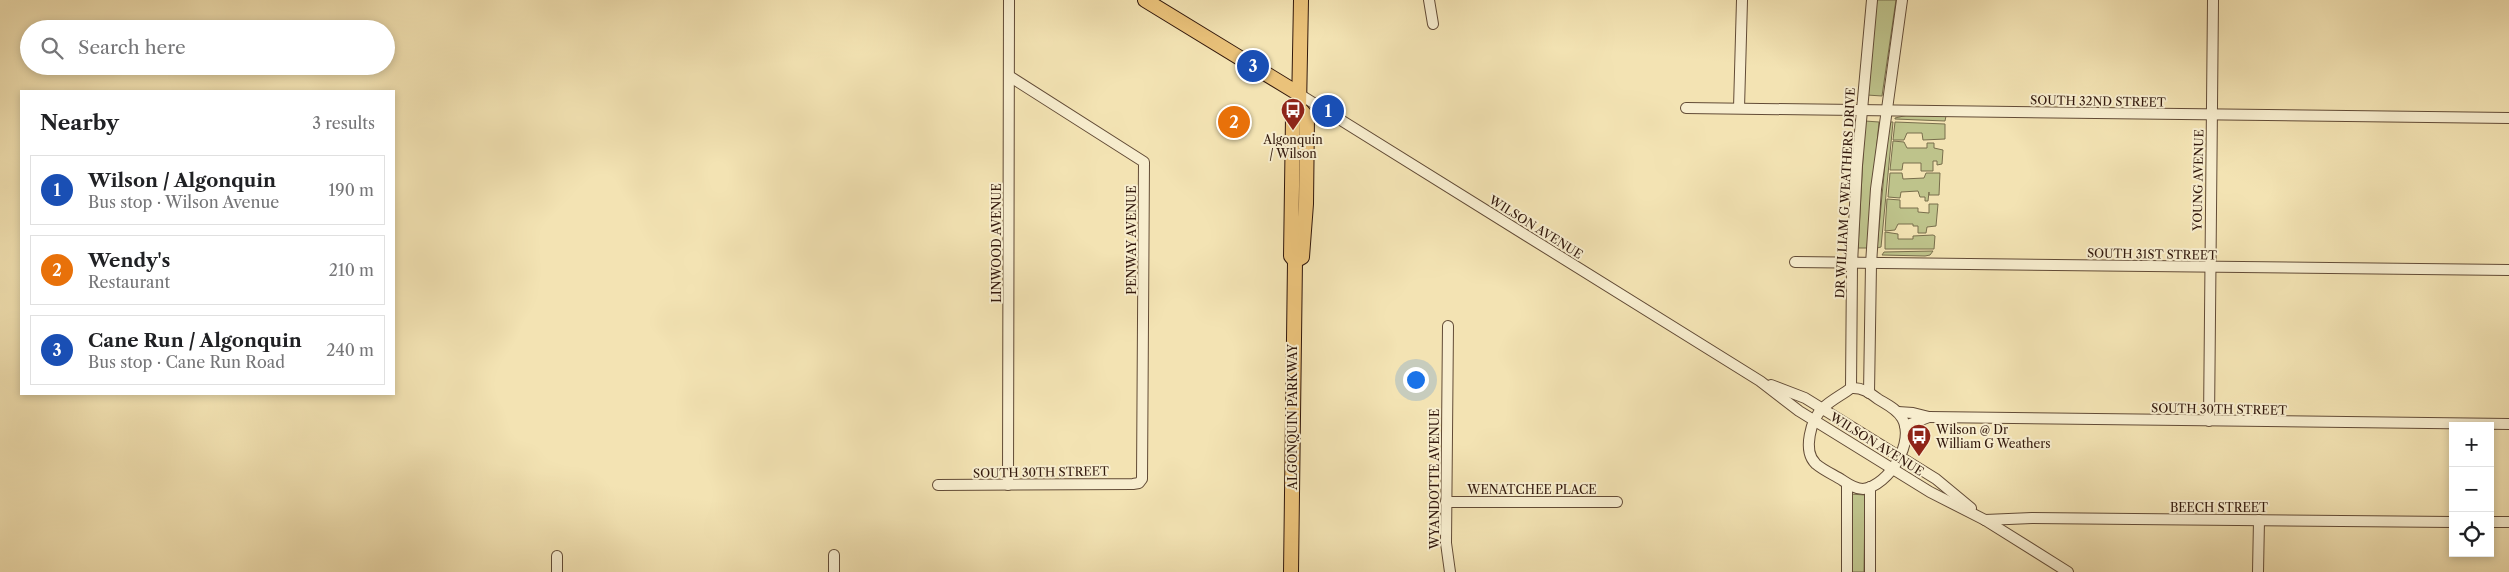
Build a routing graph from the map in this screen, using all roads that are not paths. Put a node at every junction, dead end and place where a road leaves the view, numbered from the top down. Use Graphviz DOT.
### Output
graph roads {
  1 [pos="1009,0"];
  2 [pos="1145,0"];
  3 [pos="1301,0"];
  4 [pos="1429,0"];
  5 [pos="1742,0"];
  6 [pos="1872,0"];
  7 [pos="1902,0"];
  8 [pos="2213,0"];
  9 [pos="1433,24"];
  10 [pos="1009,76"];
  11 [pos="1299,101"];
  12 [pos="1686,108"];
  13 [pos="1739,108"];
  14 [pos="1861,110"];
  15 [pos="1886,110"];
  16 [pos="2211,114"];
  17 [pos="2509,118"];
  18 [pos="1795,262"];
  19 [pos="1852,264"];
  20 [pos="1871,264"];
  21 [pos="2210,267"];
  22 [pos="2509,270"];
  23 [pos="1448,326"];
  24 [pos="1760,381"];
  25 [pos="1851,388"];
  26 [pos="1869,393"];
  27 [pos="1822,409"];
  28 [pos="1898,412"];
  29 [pos="1929,417"];
  30 [pos="1815,421"];
  31 [pos="2209,421"];
  32 [pos="2509,424"];
  33 [pos="1905,426"];
  34 [pos="1900,457"];
  35 [pos="1892,469"];
  36 [pos="1142,479"];
  37 [pos="1847,484"];
  38 [pos="938,485"];
  39 [pos="1008,485"];
  40 [pos="1870,487"];
  41 [pos="1446,502"];
  42 [pos="1617,502"];
  43 [pos="1985,520"];
  44 [pos="2259,520"];
  45 [pos="2449,522"];
  46 [pos="2494,522"];
  47 [pos="2509,522"];
  48 [pos="834,554"];
  49 [pos="557,556"];
  50 [pos="557,572"];
  51 [pos="834,572"];
  52 [pos="1291,572"];
  53 [pos="1450,572"];
  54 [pos="1847,572"];
  55 [pos="1870,572"];
  56 [pos="2068,572"];
  57 [pos="2258,572"];
  1 -- 10 [label="street, LINWOOD AVENUE"];
  2 -- 11 [label="main road"];
  3 -- 11 [label="main road, ALGONQUIN PARKWAY"];
  4 -- 9 [label="street"];
  5 -- 13 [label="street"];
  6 -- 14 [label="street, DR WILLIAM G WEATHERS DRIVE"];
  7 -- 15 [label="street"];
  8 -- 16 [label="street, YOUNG AVENUE"];
  10 -- 36 [label="street, PENWAY AVENUE"];
  10 -- 39 [label="street, LINWOOD AVENUE"];
  11 -- 24 [label="street, WILSON AVENUE"];
  11 -- 52 [label="main road, ALGONQUIN PARKWAY"];
  12 -- 13 [label="street, SOUTH 32ND STREET"];
  13 -- 14 [label="street, SOUTH 32ND STREET"];
  14 -- 15 [label="street, SOUTH 32ND STREET"];
  14 -- 19 [label="street, DR WILLIAM G WEATHERS DRIVE"];
  15 -- 16 [label="street, SOUTH 32ND STREET"];
  15 -- 20 [label="street"];
  16 -- 17 [label="street, SOUTH 32ND STREET"];
  16 -- 21 [label="street, YOUNG AVENUE"];
  18 -- 19 [label="street, SOUTH 31ST STREET"];
  19 -- 20 [label="street, SOUTH 31ST STREET"];
  19 -- 25 [label="street, DR WILLIAM G WEATHERS DRIVE"];
  20 -- 21 [label="street, SOUTH 31ST STREET"];
  20 -- 26 [label="street"];
  21 -- 22 [label="street, SOUTH 31ST STREET"];
  21 -- 31 [label="street, YOUNG AVENUE"];
  23 -- 41 [label="street, WYANDOTTE AVENUE"];
  24 -- 27 [label="street, WILSON AVENUE"];
  24 -- 30 [label="street, WILSON AVENUE"];
  25 -- 26 [label="street"];
  25 -- 27 [label="street"];
  26 -- 28 [label="street"];
  27 -- 30 [label="street"];
  27 -- 34 [label="street, WILSON AVENUE"];
  28 -- 29 [label="street, SOUTH 30TH STREET"];
  28 -- 33 [label="street"];
  29 -- 31 [label="street, SOUTH 30TH STREET"];
  29 -- 33 [label="street, SOUTH 30TH STREET"];
  30 -- 35 [label="street, WILSON AVENUE"];
  30 -- 37 [label="street"];
  31 -- 32 [label="street, SOUTH 30TH STREET"];
  33 -- 34 [label="street"];
  34 -- 35 [label="street"];
  34 -- 43 [label="street, WILSON AVENUE"];
  35 -- 40 [label="street"];
  35 -- 43 [label="street, WILSON AVENUE"];
  36 -- 39 [label="street, SOUTH 30TH STREET"];
  37 -- 40 [label="street"];
  37 -- 54 [label="street"];
  38 -- 39 [label="street, SOUTH 30TH STREET"];
  40 -- 55 [label="street"];
  41 -- 42 [label="street, WENATCHEE PLACE"];
  41 -- 53 [label="street, WYANDOTTE AVENUE"];
  43 -- 44 [label="street, BEECH STREET"];
  43 -- 56 [label="street, WILSON AVENUE"];
  44 -- 45 [label="street, BEECH STREET"];
  44 -- 57 [label="street"];
  46 -- 47 [label="street"];
  48 -- 51 [label="street"];
  49 -- 50 [label="street"];
}
